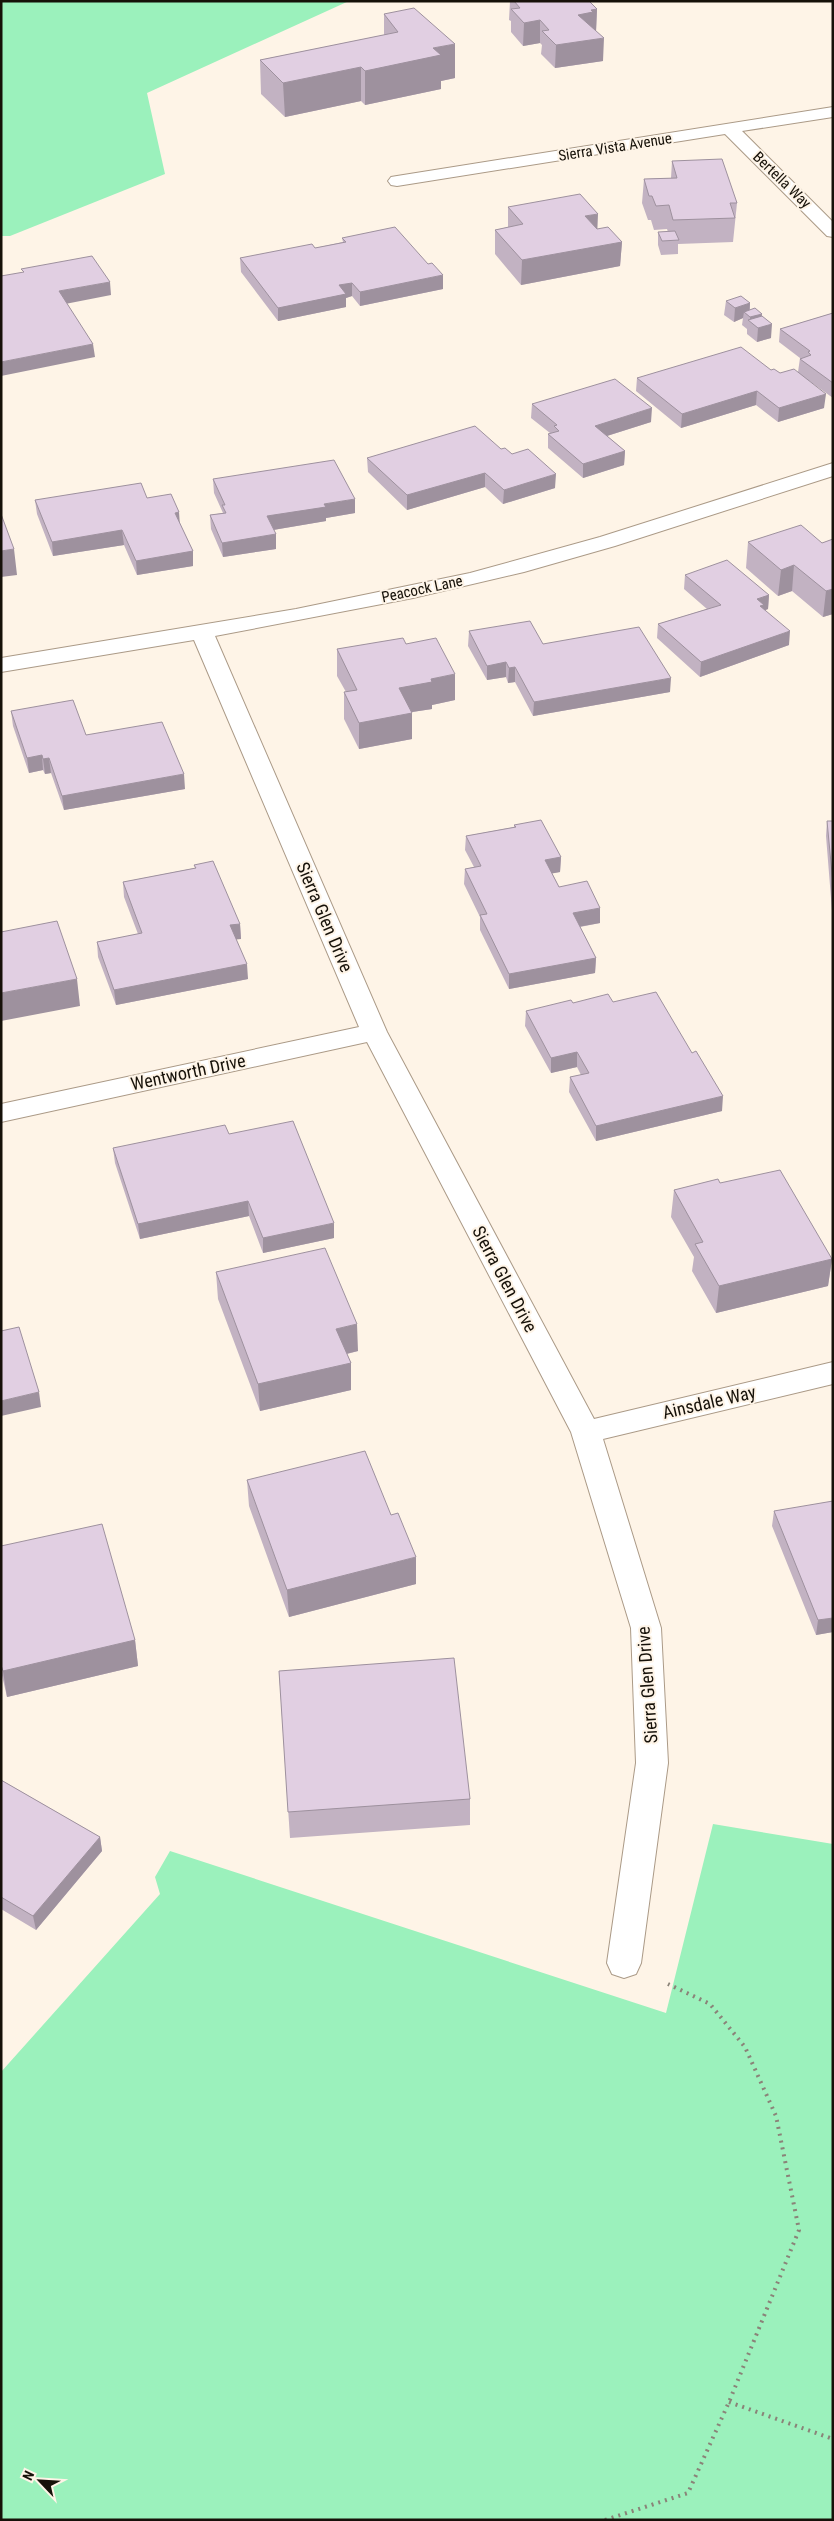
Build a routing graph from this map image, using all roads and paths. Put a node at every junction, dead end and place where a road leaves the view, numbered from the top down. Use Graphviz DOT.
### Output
graph roads {
  1 [pos="833,112"];
  2 [pos="730,129"];
  3 [pos="396,181"];
  4 [pos="833,232"];
  5 [pos="833,469"];
  6 [pos="202,632"];
  7 [pos="1,665"];
  8 [pos="374,1032"];
  9 [pos="1,1113"];
  10 [pos="833,1373"];
  11 [pos="586,1432"];
  12 [pos="624,1964"];
  13 [pos="729,2402"];
  14 [pos="833,2439"];
  15 [pos="605,2520"];
  1 -- 2 [label="street, Sierra Vista Avenue"];
  2 -- 3 [label="street, Sierra Vista Avenue"];
  2 -- 4 [label="street, Bertella Way"];
  5 -- 6 [label="street, Peacock Lane"];
  6 -- 7 [label="street, Peacock Lane"];
  6 -- 8 [label="street, Sierra Glen Drive"];
  8 -- 9 [label="street, Wentworth Drive"];
  8 -- 11 [label="street, Sierra Glen Drive"];
  10 -- 11 [label="street, Ainsdale Way"];
  11 -- 12 [label="street, Sierra Glen Drive"];
  12 -- 13 [label="path"];
  13 -- 14 [label="path"];
  13 -- 15 [label="path"];
}
